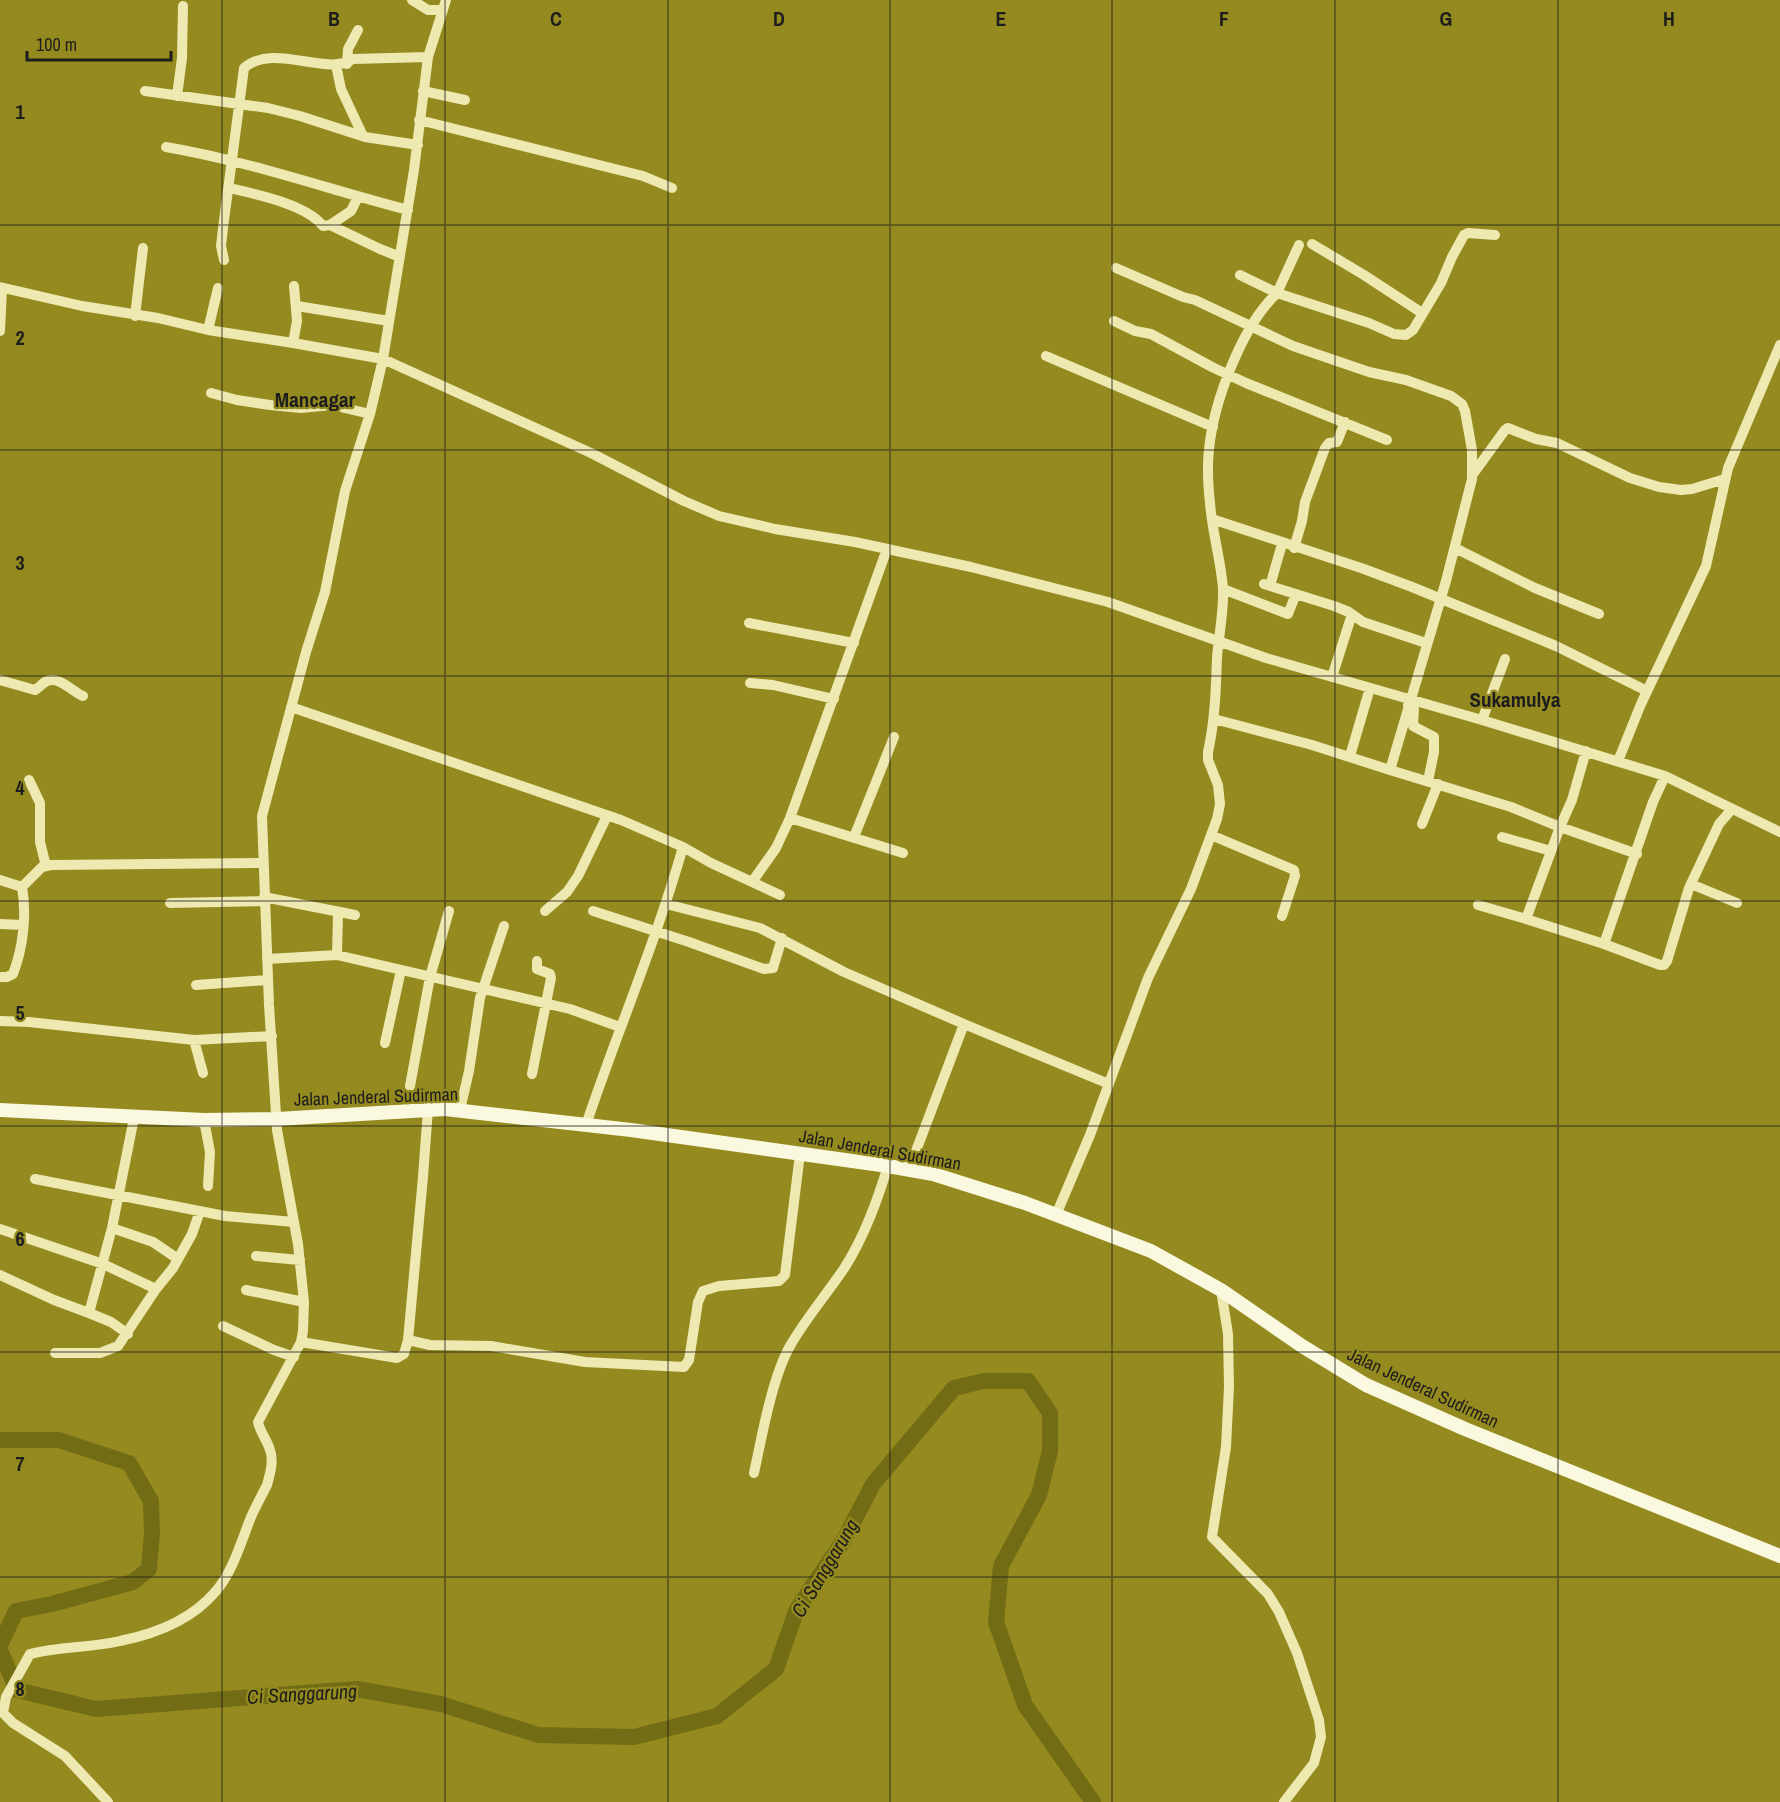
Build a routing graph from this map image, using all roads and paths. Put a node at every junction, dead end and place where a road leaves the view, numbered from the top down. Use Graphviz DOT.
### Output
graph roads {
  1 [pos="412,0"];
  2 [pos="445,5"];
  3 [pos="183,6"];
  4 [pos="358,30"];
  5 [pos="428,57"];
  6 [pos="342,65"];
  7 [pos="423,91"];
  8 [pos="145,92"];
  9 [pos="177,96"];
  10 [pos="465,100"];
  11 [pos="239,103"];
  12 [pos="419,120"];
  13 [pos="367,137"];
  14 [pos="418,145"];
  15 [pos="166,147"];
  16 [pos="233,160"];
  17 [pos="229,188"];
  18 [pos="672,188"];
  19 [pos="355,195"];
  20 [pos="408,210"];
  21 [pos="324,224"];
  22 [pos="1495,235"];
  23 [pos="1312,244"];
  24 [pos="1299,245"];
  25 [pos="143,248"];
  26 [pos="400,257"];
  27 [pos="224,260"];
  28 [pos="1116,268"];
  29 [pos="1240,275"];
  30 [pos="294,286"];
  31 [pos="1,287"];
  32 [pos="218,288"];
  33 [pos="1277,293"];
  34 [pos="301,306"];
  35 [pos="1422,313"];
  36 [pos="135,316"];
  37 [pos="389,321"];
  38 [pos="1114,321"];
  39 [pos="1250,327"];
  40 [pos="208,330"];
  41 [pos="0,332"];
  42 [pos="292,343"];
  43 [pos="1780,345"];
  44 [pos="1046,356"];
  45 [pos="383,359"];
  46 [pos="1228,374"];
  47 [pos="211,393"];
  48 [pos="370,414"];
  49 [pos="1345,422"];
  50 [pos="1213,427"];
  51 [pos="1387,440"];
  52 [pos="1473,474"];
  53 [pos="1725,479"];
  54 [pos="1212,519"];
  55 [pos="1282,544"];
  56 [pos="1294,548"];
  57 [pos="1455,548"];
  58 [pos="887,549"];
  59 [pos="1223,589"];
  60 [pos="1296,594"];
  61 [pos="1441,599"];
  62 [pos="1353,614"];
  63 [pos="1599,614"];
  64 [pos="749,623"];
  65 [pos="854,643"];
  66 [pos="1219,643"];
  67 [pos="1426,643"];
  68 [pos="1505,659"];
  69 [pos="1332,677"];
  70 [pos="0,680"];
  71 [pos="750,683"];
  72 [pos="1370,688"];
  73 [pos="1647,691"];
  74 [pos="83,696"];
  75 [pos="834,699"];
  76 [pos="1409,702"];
  77 [pos="291,707"];
  78 [pos="1214,719"];
  79 [pos="1482,720"];
  80 [pos="894,738"];
  81 [pos="1586,751"];
  82 [pos="1350,756"];
  83 [pos="1618,761"];
  84 [pos="1390,770"];
  85 [pos="1665,776"];
  86 [pos="29,780"];
  87 [pos="1433,782"];
  88 [pos="1732,809"];
  89 [pos="607,816"];
  90 [pos="790,818"];
  91 [pos="1422,824"];
  92 [pos="1560,827"];
  93 [pos="1780,832"];
  94 [pos="1211,835"];
  95 [pos="854,837"];
  96 [pos="1502,837"];
  97 [pos="683,847"];
  98 [pos="1551,851"];
  99 [pos="903,853"];
  100 [pos="1637,854"];
  101 [pos="263,863"];
  102 [pos="46,866"];
  103 [pos="0,880"];
  104 [pos="752,882"];
  105 [pos="1691,884"];
  106 [pos="22,887"];
  107 [pos="780,895"];
  108 [pos="264,899"];
  109 [pos="171,903"];
  110 [pos="1737,903"];
  111 [pos="666,904"];
  112 [pos="1478,905"];
  113 [pos="449,911"];
  114 [pos="545,911"];
  115 [pos="593,911"];
  116 [pos="338,913"];
  117 [pos="355,915"];
  118 [pos="1281,916"];
  119 [pos="1526,919"];
  120 [pos="0,924"];
  121 [pos="23,925"];
  122 [pos="504,926"];
  123 [pos="656,931"];
  124 [pos="782,938"];
  125 [pos="1604,944"];
  126 [pos="338,955"];
  127 [pos="267,959"];
  128 [pos="537,961"];
  129 [pos="401,970"];
  130 [pos="0,977"];
  131 [pos="430,977"];
  132 [pos="268,980"];
  133 [pos="196,985"];
  134 [pos="483,989"];
  135 [pos="547,1004"];
  136 [pos="0,1021"];
  137 [pos="964,1024"];
  138 [pos="620,1027"];
  139 [pos="272,1036"];
  140 [pos="200,1040"];
  141 [pos="385,1043"];
  142 [pos="203,1073"];
  143 [pos="532,1074"];
  144 [pos="1109,1084"];
  145 [pos="410,1086"];
  146 [pos="428,1109"];
  147 [pos="0,1110"];
  148 [pos="460,1110"];
  149 [pos="134,1118"];
  150 [pos="277,1119"];
  151 [pos="210,1120"];
  152 [pos="586,1125"];
  153 [pos="916,1151"];
  154 [pos="800,1154"];
  155 [pos="888,1166"];
  156 [pos="35,1179"];
  157 [pos="208,1185"];
  158 [pos="118,1196"];
  159 [pos="203,1212"];
  160 [pos="1056,1215"];
  161 [pos="294,1222"];
  162 [pos="112,1228"];
  163 [pos="0,1229"];
  164 [pos="256,1256"];
  165 [pos="178,1259"];
  166 [pos="300,1260"];
  167 [pos="103,1264"];
  168 [pos="0,1275"];
  169 [pos="156,1289"];
  170 [pos="246,1290"];
  171 [pos="1221,1290"];
  172 [pos="304,1302"];
  173 [pos="89,1313"];
  174 [pos="223,1326"];
  175 [pos="128,1334"];
  176 [pos="408,1340"];
  177 [pos="301,1342"];
  178 [pos="55,1353"];
  179 [pos="294,1357"];
  180 [pos="754,1473"];
  181 [pos="1780,1556"];
  182 [pos="108,1802"];
  183 [pos="1284,1802"];
  1 -- 2 [label="street"];
  2 -- 5 [label="street"];
  3 -- 9 [label="street"];
  4 -- 6 [label="street"];
  5 -- 6 [label="street"];
  5 -- 7 [label="street"];
  6 -- 11 [label="street"];
  6 -- 13 [label="street"];
  7 -- 10 [label="street"];
  7 -- 12 [label="street"];
  8 -- 9 [label="street"];
  9 -- 11 [label="street"];
  11 -- 13 [label="street"];
  11 -- 16 [label="street"];
  12 -- 14 [label="street"];
  12 -- 18 [label="street"];
  13 -- 14 [label="street"];
  14 -- 20 [label="street"];
  15 -- 16 [label="street"];
  16 -- 17 [label="street"];
  16 -- 19 [label="street"];
  17 -- 21 [label="street"];
  17 -- 27 [label="street"];
  19 -- 20 [label="street"];
  19 -- 21 [label="street"];
  20 -- 26 [label="street"];
  21 -- 26 [label="street"];
  22 -- 35 [label="street"];
  23 -- 35 [label="street"];
  24 -- 33 [label="street"];
  25 -- 36 [label="street"];
  26 -- 37 [label="street"];
  28 -- 39 [label="street"];
  29 -- 33 [label="street"];
  30 -- 34 [label="street"];
  31 -- 36 [label="street"];
  31 -- 41 [label="street"];
  32 -- 40 [label="street"];
  33 -- 35 [label="street"];
  33 -- 39 [label="street"];
  34 -- 37 [label="street"];
  34 -- 42 [label="street"];
  36 -- 40 [label="street"];
  37 -- 45 [label="street"];
  38 -- 46 [label="street"];
  39 -- 46 [label="street"];
  39 -- 52 [label="street"];
  40 -- 42 [label="street"];
  42 -- 45 [label="street"];
  43 -- 53 [label="street"];
  44 -- 50 [label="street"];
  45 -- 48 [label="street"];
  45 -- 58 [label="street"];
  46 -- 49 [label="street"];
  46 -- 50 [label="street"];
  47 -- 48 [label="street"];
  48 -- 77 [label="street"];
  49 -- 51 [label="street"];
  49 -- 56 [label="street"];
  50 -- 54 [label="street"];
  52 -- 53 [label="street"];
  52 -- 57 [label="street"];
  53 -- 73 [label="street"];
  54 -- 55 [label="street"];
  54 -- 59 [label="street"];
  55 -- 56 [label="street"];
  55 -- 60 [label="street"];
  56 -- 61 [label="street"];
  57 -- 61 [label="street"];
  57 -- 63 [label="street"];
  58 -- 65 [label="street"];
  58 -- 66 [label="street"];
  59 -- 60 [label="street"];
  59 -- 66 [label="street"];
  60 -- 62 [label="street"];
  61 -- 67 [label="street"];
  61 -- 73 [label="street"];
  62 -- 67 [label="street"];
  62 -- 69 [label="street"];
  64 -- 65 [label="street"];
  65 -- 75 [label="street"];
  66 -- 69 [label="street"];
  66 -- 78 [label="street"];
  67 -- 76 [label="street"];
  68 -- 79 [label="street"];
  69 -- 72 [label="street"];
  70 -- 74 [label="street"];
  71 -- 75 [label="street"];
  72 -- 76 [label="street"];
  72 -- 82 [label="street"];
  73 -- 83 [label="street"];
  75 -- 90 [label="street"];
  76 -- 79 [label="street"];
  76 -- 84 [label="street"];
  76 -- 87 [label="street"];
  77 -- 89 [label="street"];
  77 -- 101 [label="street"];
  78 -- 82 [label="street"];
  78 -- 94 [label="street"];
  79 -- 81 [label="street"];
  80 -- 95 [label="street"];
  81 -- 83 [label="street"];
  81 -- 92 [label="street"];
  82 -- 84 [label="street"];
  83 -- 85 [label="street"];
  84 -- 87 [label="street"];
  85 -- 88 [label="street"];
  85 -- 100 [label="street"];
  86 -- 102 [label="street"];
  87 -- 91 [label="street"];
  87 -- 92 [label="street"];
  88 -- 93 [label="street"];
  88 -- 105 [label="street"];
  89 -- 97 [label="street"];
  89 -- 114 [label="street"];
  90 -- 95 [label="street"];
  90 -- 104 [label="street"];
  92 -- 98 [label="street"];
  92 -- 100 [label="street"];
  94 -- 118 [label="street"];
  94 -- 144 [label="street"];
  95 -- 99 [label="street"];
  96 -- 98 [label="street"];
  97 -- 104 [label="street"];
  97 -- 111 [label="street"];
  98 -- 119 [label="street"];
  100 -- 125 [label="street"];
  101 -- 102 [label="street"];
  101 -- 108 [label="street"];
  102 -- 106 [label="street"];
  103 -- 106 [label="street"];
  104 -- 107 [label="street"];
  105 -- 110 [label="street"];
  105 -- 125 [label="street"];
  106 -- 121 [label="street"];
  108 -- 109 [label="street"];
  108 -- 116 [label="street"];
  108 -- 127 [label="street"];
  111 -- 123 [label="street"];
  111 -- 124 [label="street"];
  112 -- 119 [label="street"];
  113 -- 131 [label="street"];
  115 -- 123 [label="street"];
  116 -- 117 [label="street"];
  116 -- 126 [label="street"];
  119 -- 125 [label="street"];
  120 -- 121 [label="street"];
  121 -- 130 [label="street"];
  122 -- 134 [label="street"];
  123 -- 124 [label="street"];
  123 -- 138 [label="street"];
  123 -- 152 [label="street"];
  124 -- 137 [label="street"];
  126 -- 127 [label="street"];
  126 -- 129 [label="street"];
  127 -- 132 [label="street"];
  128 -- 135 [label="street"];
  129 -- 131 [label="street"];
  129 -- 141 [label="street"];
  131 -- 134 [label="street"];
  131 -- 145 [label="street"];
  132 -- 133 [label="street"];
  132 -- 139 [label="street"];
  134 -- 135 [label="street"];
  134 -- 148 [label="street"];
  135 -- 138 [label="street"];
  135 -- 143 [label="street"];
  136 -- 140 [label="street"];
  137 -- 144 [label="street"];
  137 -- 153 [label="street"];
  138 -- 152 [label="street"];
  139 -- 140 [label="street"];
  139 -- 150 [label="street"];
  140 -- 142 [label="street"];
  144 -- 160 [label="street"];
  146 -- 148 [label="main road, Jalan Jenderal Sudirman"];
  146 -- 150 [label="main road, Jalan Jenderal Sudirman"];
  146 -- 176 [label="street"];
  147 -- 149 [label="main road, Jalan Jenderal Sudirman"];
  148 -- 152 [label="main road, Jalan Jenderal Sudirman"];
  149 -- 151 [label="main road, Jalan Jenderal Sudirman"];
  149 -- 158 [label="street"];
  150 -- 151 [label="main road, Jalan Jenderal Sudirman"];
  150 -- 161 [label="street"];
  151 -- 157 [label="street"];
  152 -- 154 [label="main road, Jalan Jenderal Sudirman"];
  154 -- 155 [label="main road, Jalan Jenderal Sudirman"];
  154 -- 176 [label="street"];
  155 -- 160 [label="main road, Jalan Jenderal Sudirman"];
  155 -- 180 [label="street"];
  156 -- 158 [label="street"];
  158 -- 159 [label="street"];
  158 -- 162 [label="street"];
  159 -- 161 [label="street"];
  159 -- 165 [label="street"];
  160 -- 171 [label="main road, Jalan Jenderal Sudirman"];
  161 -- 166 [label="street"];
  162 -- 165 [label="street"];
  162 -- 167 [label="street"];
  163 -- 167 [label="street"];
  164 -- 166 [label="street"];
  165 -- 169 [label="street"];
  166 -- 172 [label="street"];
  167 -- 169 [label="street"];
  167 -- 173 [label="street"];
  168 -- 173 [label="street"];
  169 -- 175 [label="street"];
  170 -- 172 [label="street"];
  171 -- 181 [label="main road, Jalan Jenderal Sudirman"];
  171 -- 183 [label="street"];
  172 -- 177 [label="street"];
  173 -- 175 [label="street"];
  174 -- 179 [label="street"];
  175 -- 178 [label="street"];
  176 -- 177 [label="street"];
  177 -- 179 [label="street"];
  179 -- 182 [label="street"];
}
